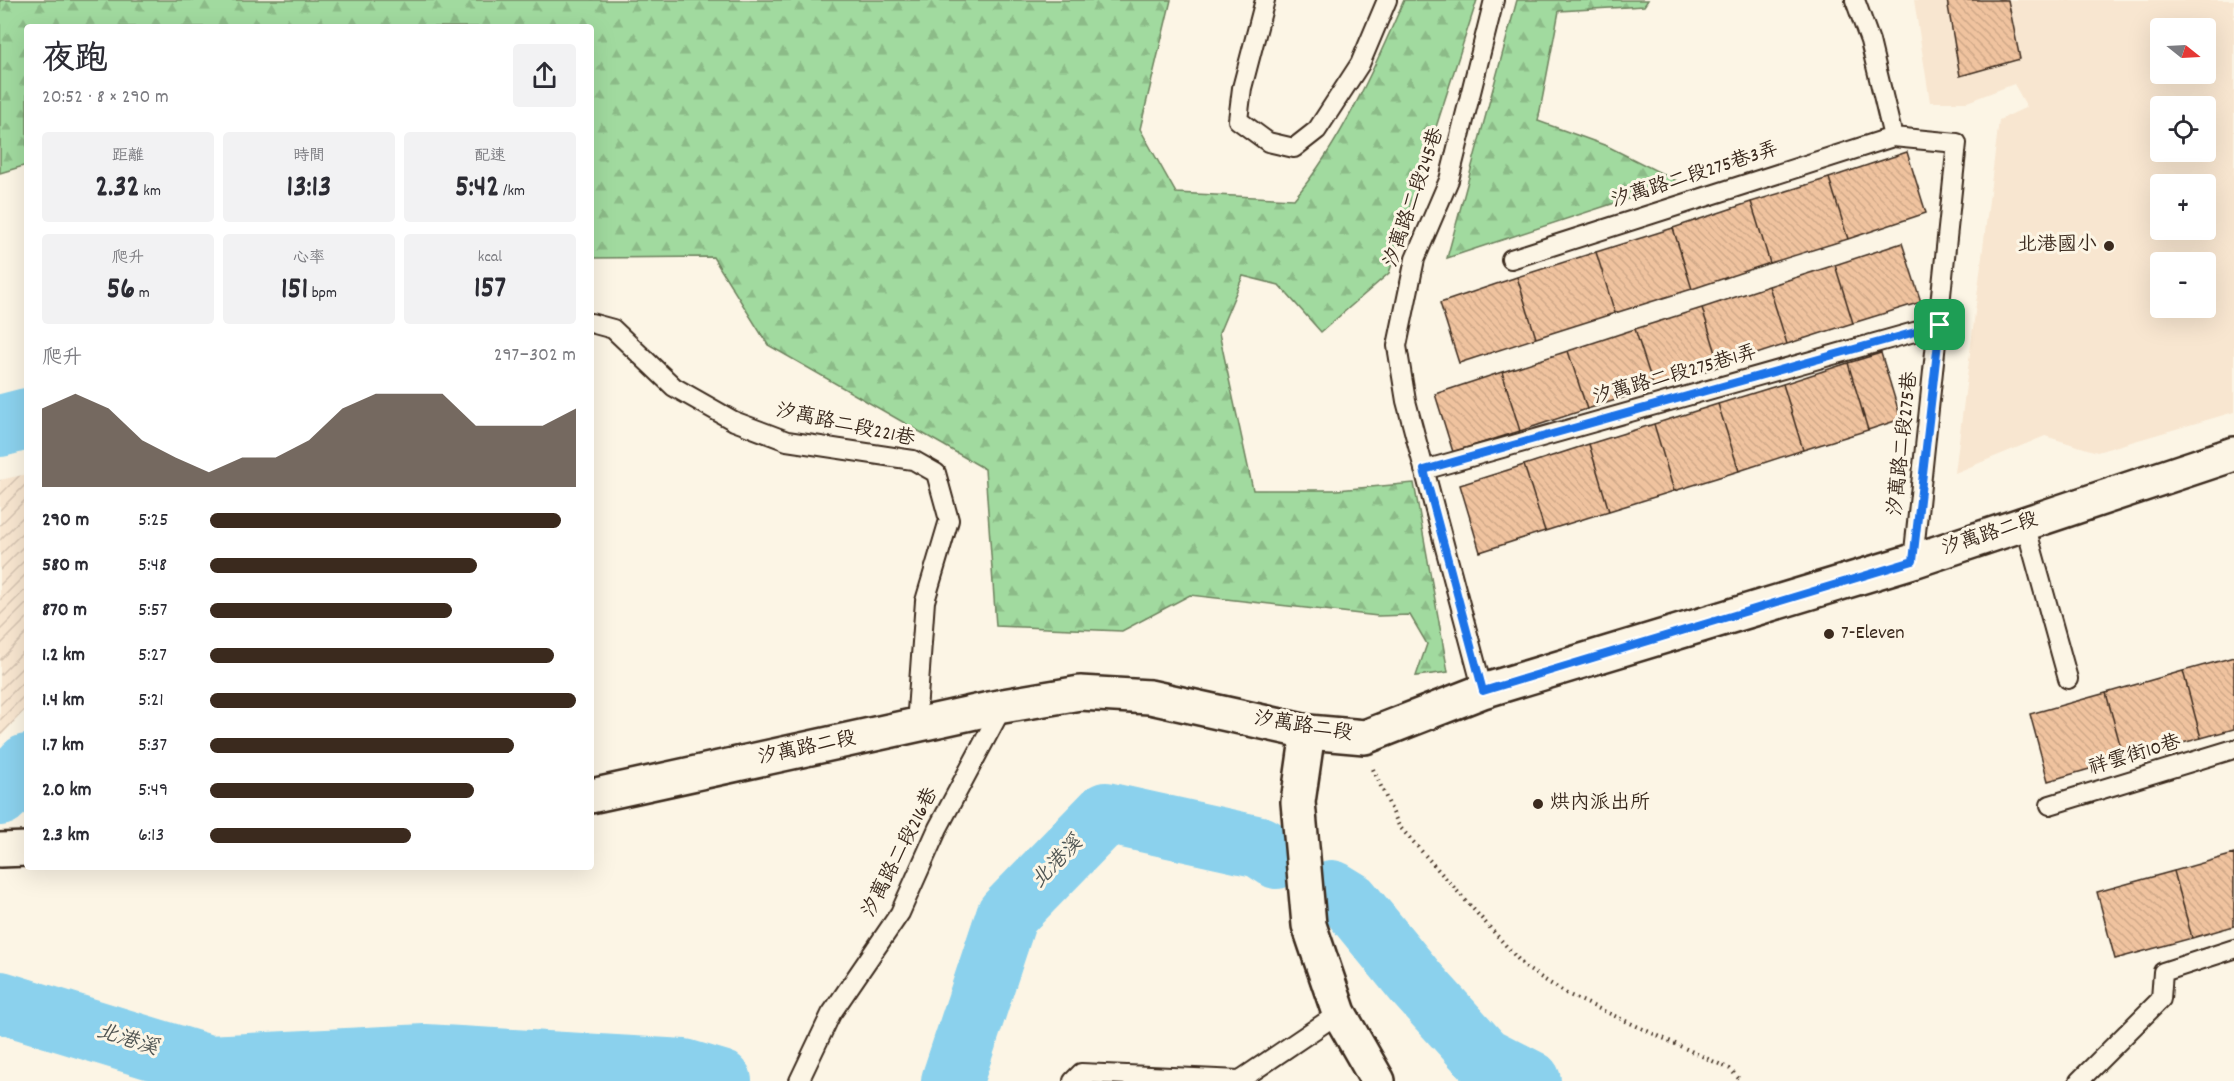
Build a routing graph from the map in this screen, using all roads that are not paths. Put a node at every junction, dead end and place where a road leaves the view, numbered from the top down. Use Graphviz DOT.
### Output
graph roads {
  1 [pos="1265,0"];
  2 [pos="1387,0"];
  3 [pos="1494,0"];
  4 [pos="1855,0"];
  5 [pos="1893,137"];
  6 [pos="1511,259"];
  7 [pos="594,324"];
  8 [pos="1940,325"];
  9 [pos="2234,454"];
  10 [pos="1424,470"];
  11 [pos="2025,524"];
  12 [pos="1913,561"];
  13 [pos="2068,679"];
  14 [pos="1483,691"];
  15 [pos="1003,706"];
  16 [pos="916,725"];
  17 [pos="1308,732"];
  18 [pos="2234,749"];
  19 [pos="594,795"];
  20 [pos="2050,805"];
  21 [pos="24,849"];
  22 [pos="0,850"];
  23 [pos="2234,949"];
  24 [pos="1339,1013"];
  25 [pos="799,1081"];
  26 [pos="1073,1081"];
  27 [pos="1378,1081"];
  28 [pos="2079,1081"];
  1 -- 2 [label="lane"];
  3 -- 10 [label="lane, 汐萬路二段245巷"];
  4 -- 5 [label="lane"];
  5 -- 6 [label="lane, 汐萬路二段275巷3弄"];
  5 -- 8 [label="lane, 汐萬路二段275巷"];
  7 -- 16 [label="lane, 汐萬路二段221巷"];
  8 -- 10 [label="lane, 汐萬路二段275巷1弄"];
  8 -- 12 [label="lane, 汐萬路二段275巷"];
  9 -- 11 [label="street, 汐萬路二段"];
  10 -- 14 [label="lane, 汐萬路二段245巷"];
  11 -- 12 [label="street, 汐萬路二段"];
  11 -- 13 [label="lane"];
  12 -- 14 [label="street, 汐萬路二段"];
  14 -- 17 [label="street, 汐萬路二段"];
  15 -- 16 [label="street, 汐萬路二段"];
  15 -- 17 [label="street, 汐萬路二段"];
  15 -- 25 [label="lane, 汐萬路二段216巷"];
  16 -- 19 [label="street, 汐萬路二段"];
  17 -- 24 [label="street"];
  18 -- 20 [label="lane, 祥雲街10巷"];
  21 -- 22 [label="street"];
  23 -- 28 [label="lane"];
  24 -- 26 [label="lane"];
  24 -- 27 [label="street"];
}
